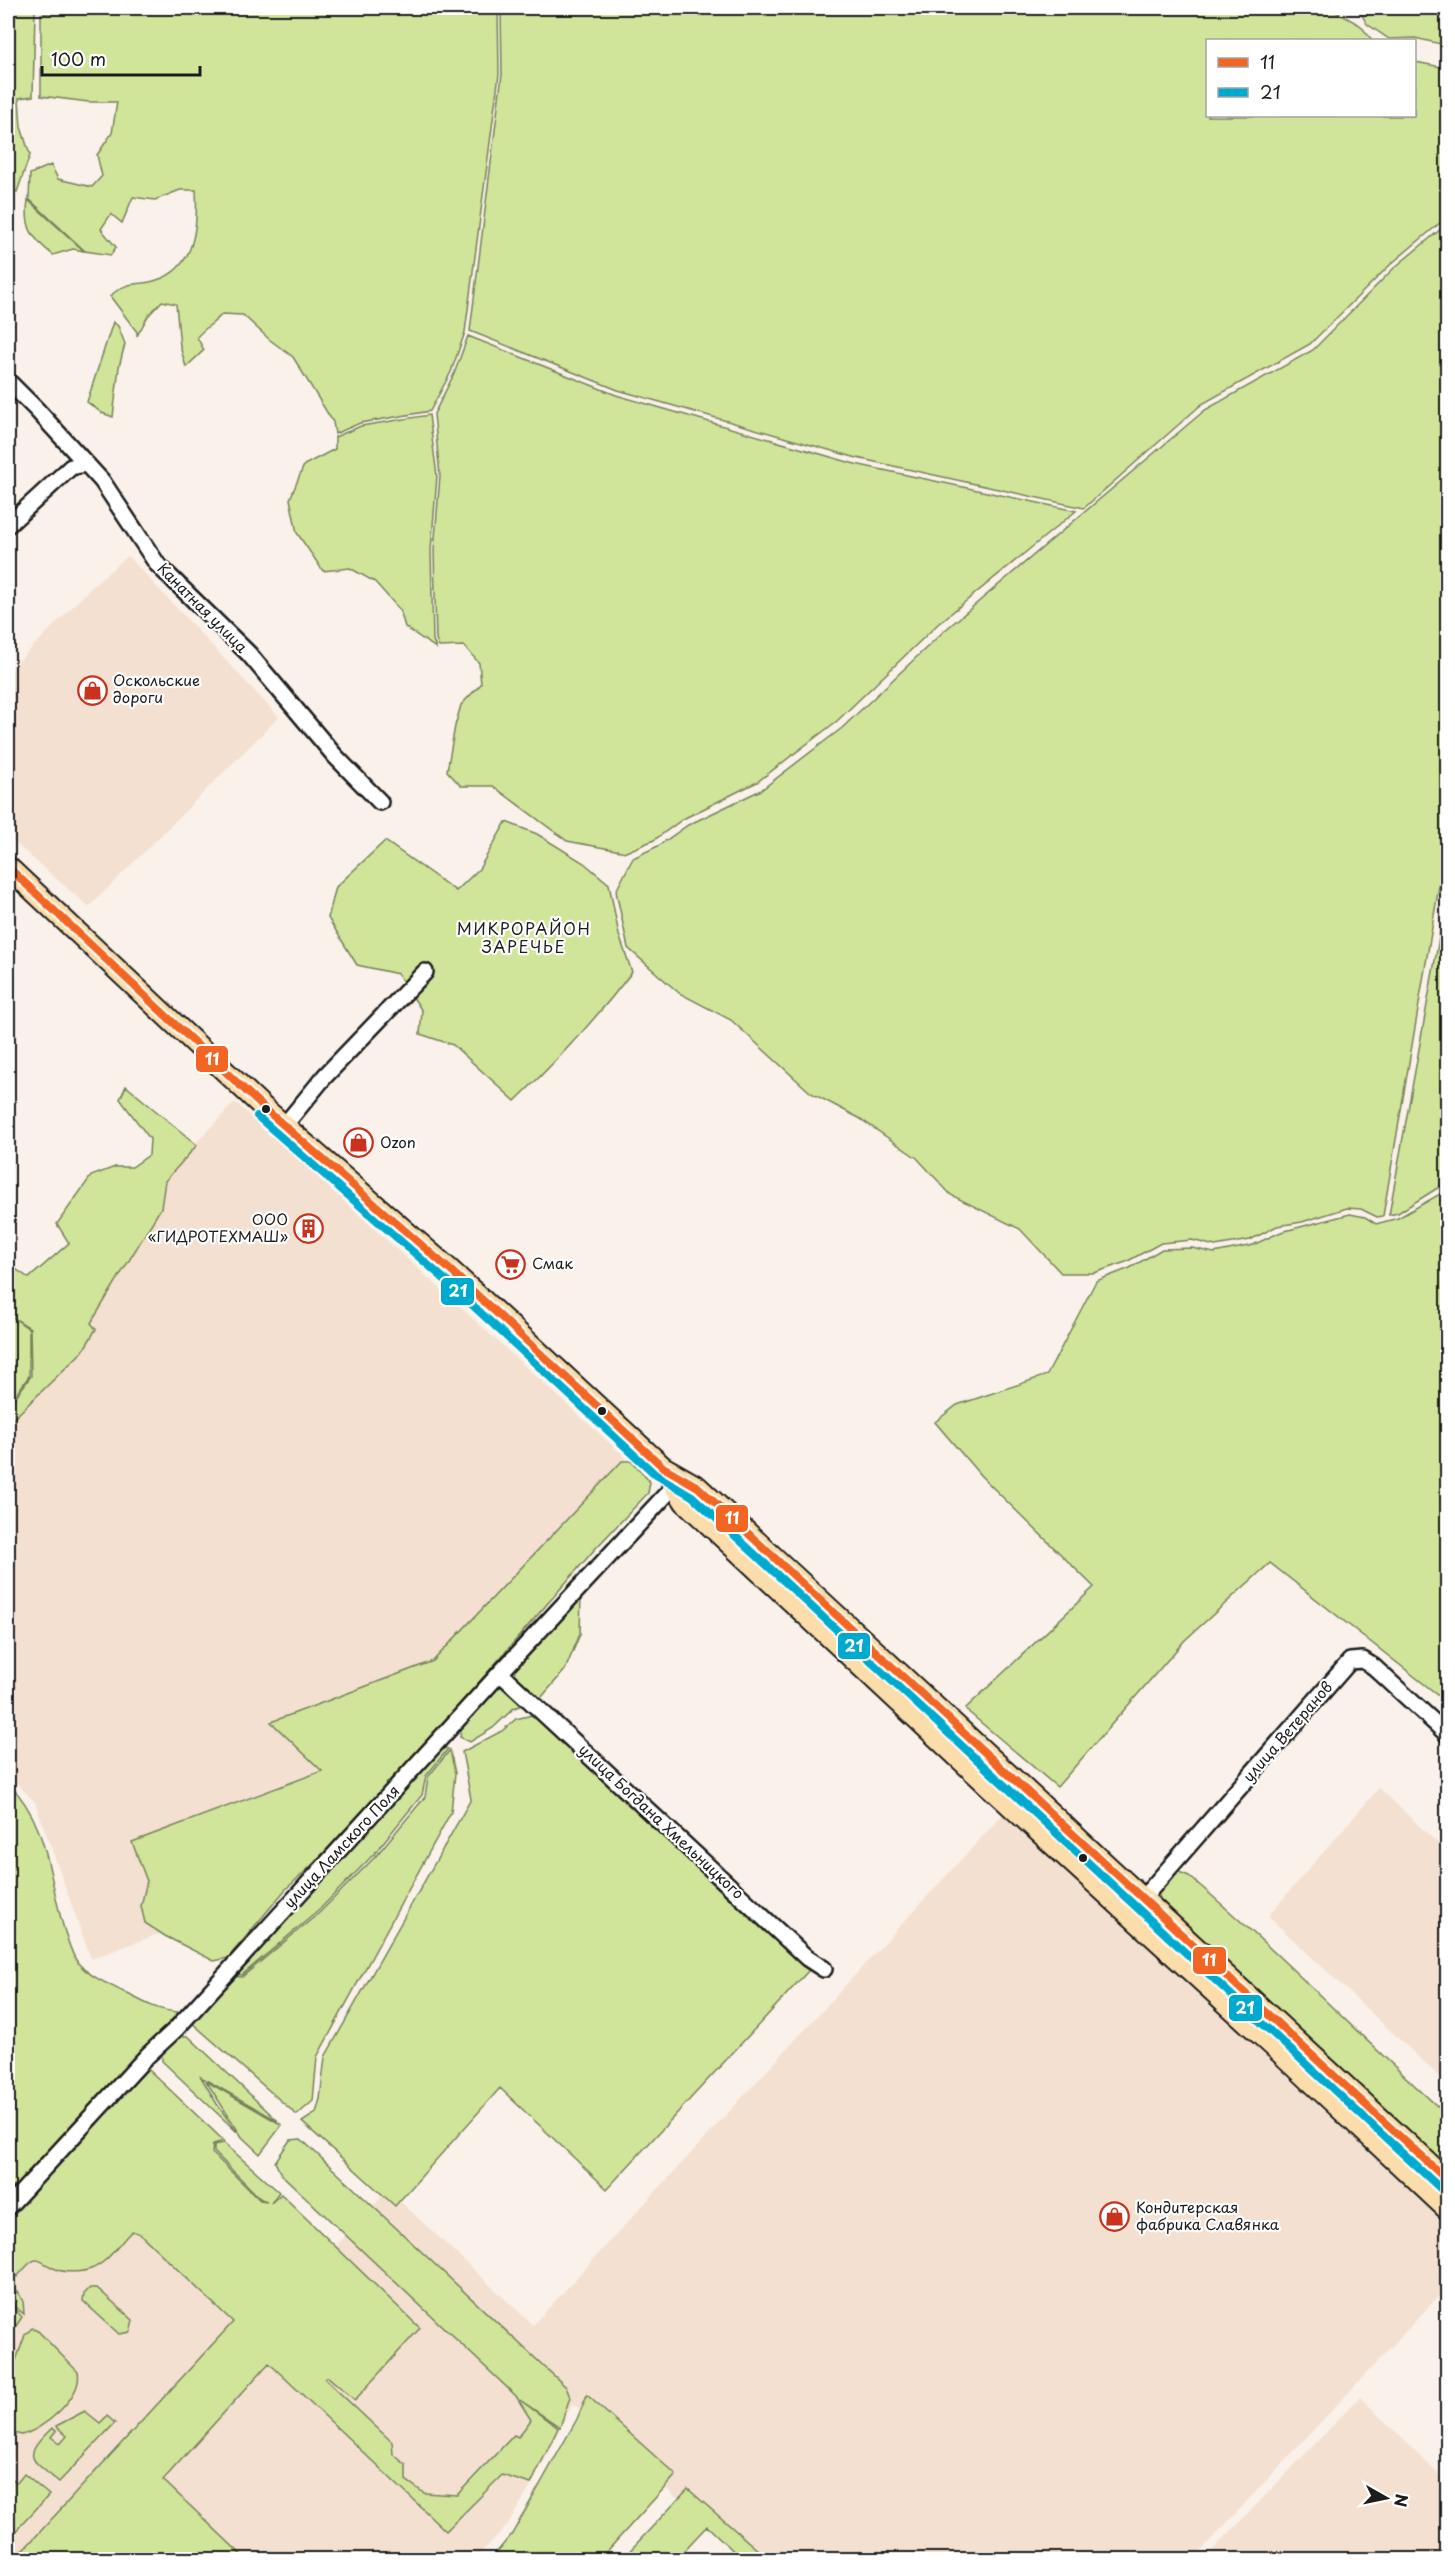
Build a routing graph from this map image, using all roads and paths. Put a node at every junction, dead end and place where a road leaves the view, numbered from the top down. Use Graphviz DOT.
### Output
graph roads {
  1 [pos="8,381"];
  2 [pos="85,464"];
  3 [pos="8,525"];
  4 [pos="380,802"];
  5 [pos="8,867"];
  6 [pos="424,972"];
  7 [pos="284,1126"];
  8 [pos="663,1467"];
  9 [pos="675,1485"];
  10 [pos="500,1673"];
  11 [pos="1448,1736"];
  12 [pos="1010,1775"];
  13 [pos="995,1792"];
  14 [pos="1141,1897"];
  15 [pos="1125,1911"];
  16 [pos="824,1970"];
  17 [pos="1448,2181"];
  18 [pos="8,2207"];
  19 [pos="1448,2210"];
  1 -- 2 [label="street, Канатная улица"];
  2 -- 3 [label="street"];
  2 -- 4 [label="street, Канатная улица"];
  5 -- 7 [label="main road"];
  6 -- 7 [label="street"];
  7 -- 8 [label="main road"];
  8 -- 9 [label="main road"];
  8 -- 12 [label="main road"];
  9 -- 10 [label="street, улица Ламского Поля"];
  9 -- 13 [label="main road"];
  10 -- 16 [label="street, улица Богдана Хмельницкого"];
  10 -- 18 [label="street, улица Ламского Поля"];
  11 -- 14 [label="street, улица Ветеранов"];
  12 -- 13 [label="main road"];
  12 -- 14 [label="main road"];
  13 -- 15 [label="main road"];
  14 -- 15 [label="main road"];
  14 -- 17 [label="main road"];
  15 -- 19 [label="main road"];
}
